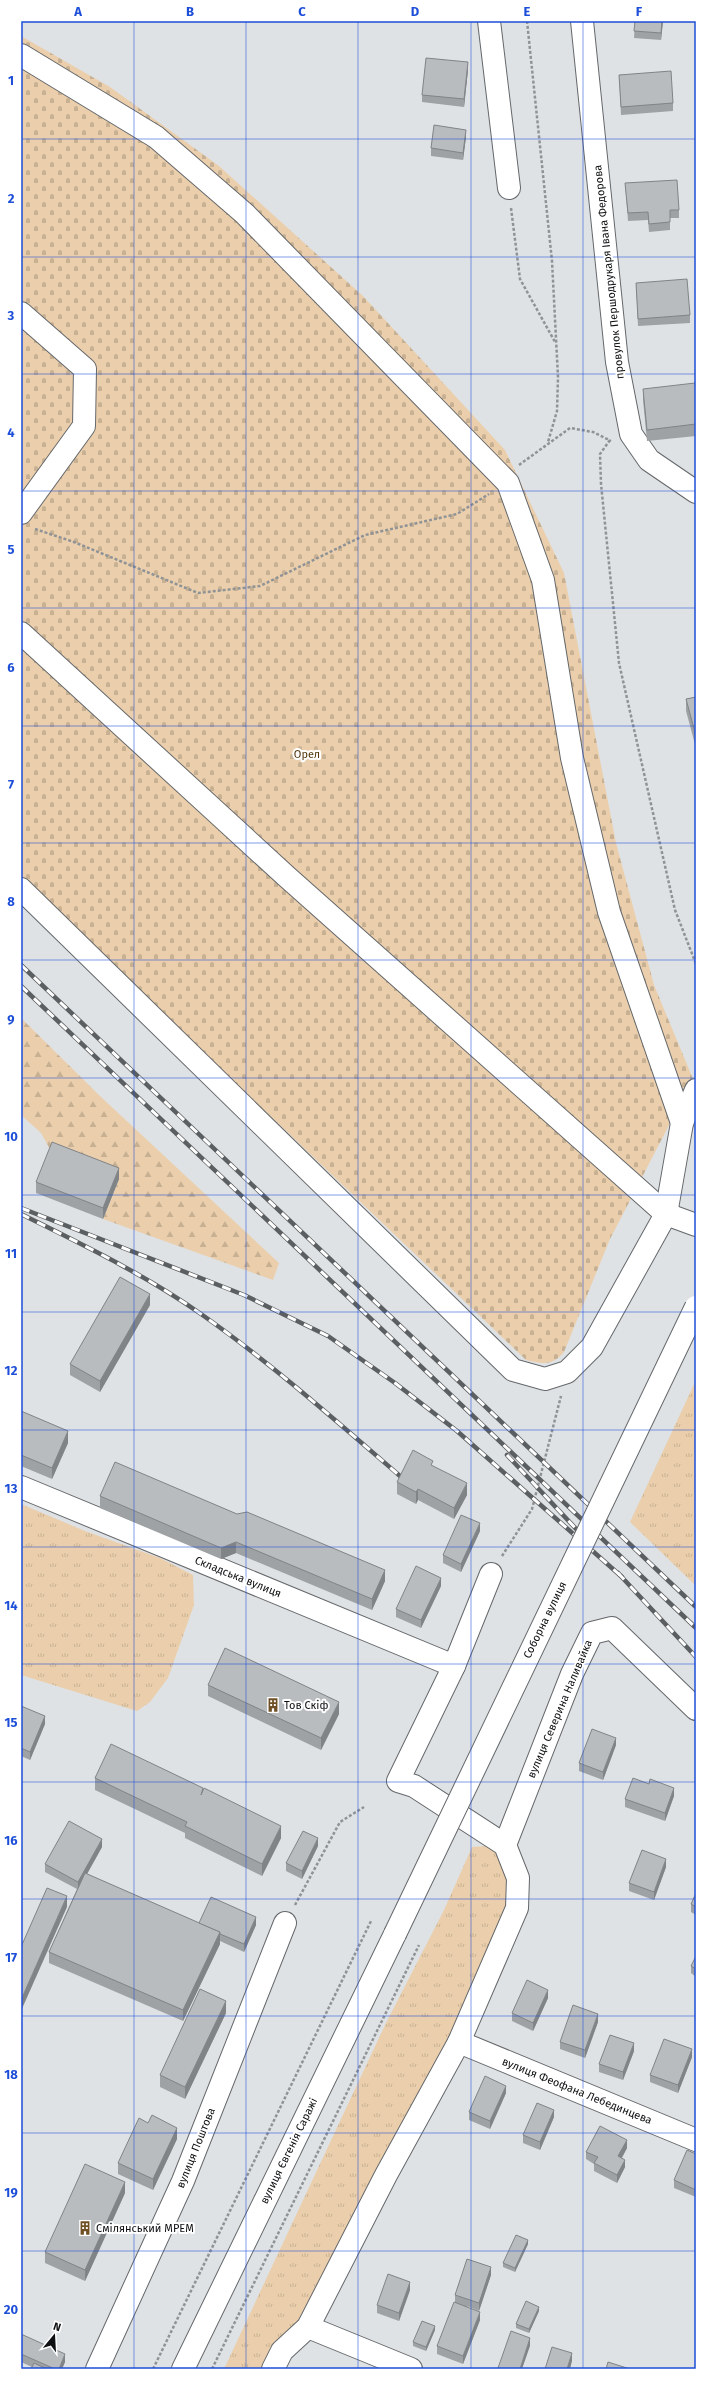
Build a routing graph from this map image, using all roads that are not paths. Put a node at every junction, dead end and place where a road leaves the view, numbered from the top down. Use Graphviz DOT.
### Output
graph roads {
  1 [pos="489,21"];
  2 [pos="582,21"];
  3 [pos="21,55"];
  4 [pos="509,188"];
  5 [pos="21,313"];
  6 [pos="696,492"];
  7 [pos="25,520"];
  8 [pos="21,633"];
  9 [pos="21,889"];
  10 [pos="696,1090"];
  11 [pos="682,1123"];
  12 [pos="666,1214"];
  13 [pos="696,1225"];
  14 [pos="696,1307"];
  15 [pos="21,1487"];
  16 [pos="491,1574"];
  17 [pos="454,1666"];
  18 [pos="696,1709"];
  19 [pos="505,1846"];
  20 [pos="285,1923"];
  21 [pos="395,1934"];
  22 [pos="459,2042"];
  23 [pos="696,2140"];
  24 [pos="308,2328"];
  25 [pos="98,2369"];
  26 [pos="183,2369"];
  27 [pos="273,2369"];
  28 [pos="411,2369"];
  1 -- 4 [label="street"];
  2 -- 6 [label="street, провулок Першодрукаря Івана Федорова"];
  3 -- 11 [label="street"];
  5 -- 7 [label="street"];
  8 -- 12 [label="street"];
  9 -- 12 [label="street"];
  10 -- 11 [label="street"];
  11 -- 12 [label="street"];
  12 -- 13 [label="street"];
  14 -- 21 [label="street, Соборна вулиця, bridge"];
  15 -- 17 [label="street, Складська вулиця"];
  16 -- 17 [label="street"];
  17 -- 19 [label="street"];
  18 -- 19 [label="street, вулиця Северина Наливайка"];
  19 -- 22 [label="street"];
  20 -- 25 [label="street, вулиця Поштова"];
  21 -- 26 [label="street, вулиця Євгенія Саражі"];
  22 -- 23 [label="street, вулиця Феофана Лебединцева"];
  22 -- 24 [label="street"];
  24 -- 27 [label="street"];
  24 -- 28 [label="street"];
}
